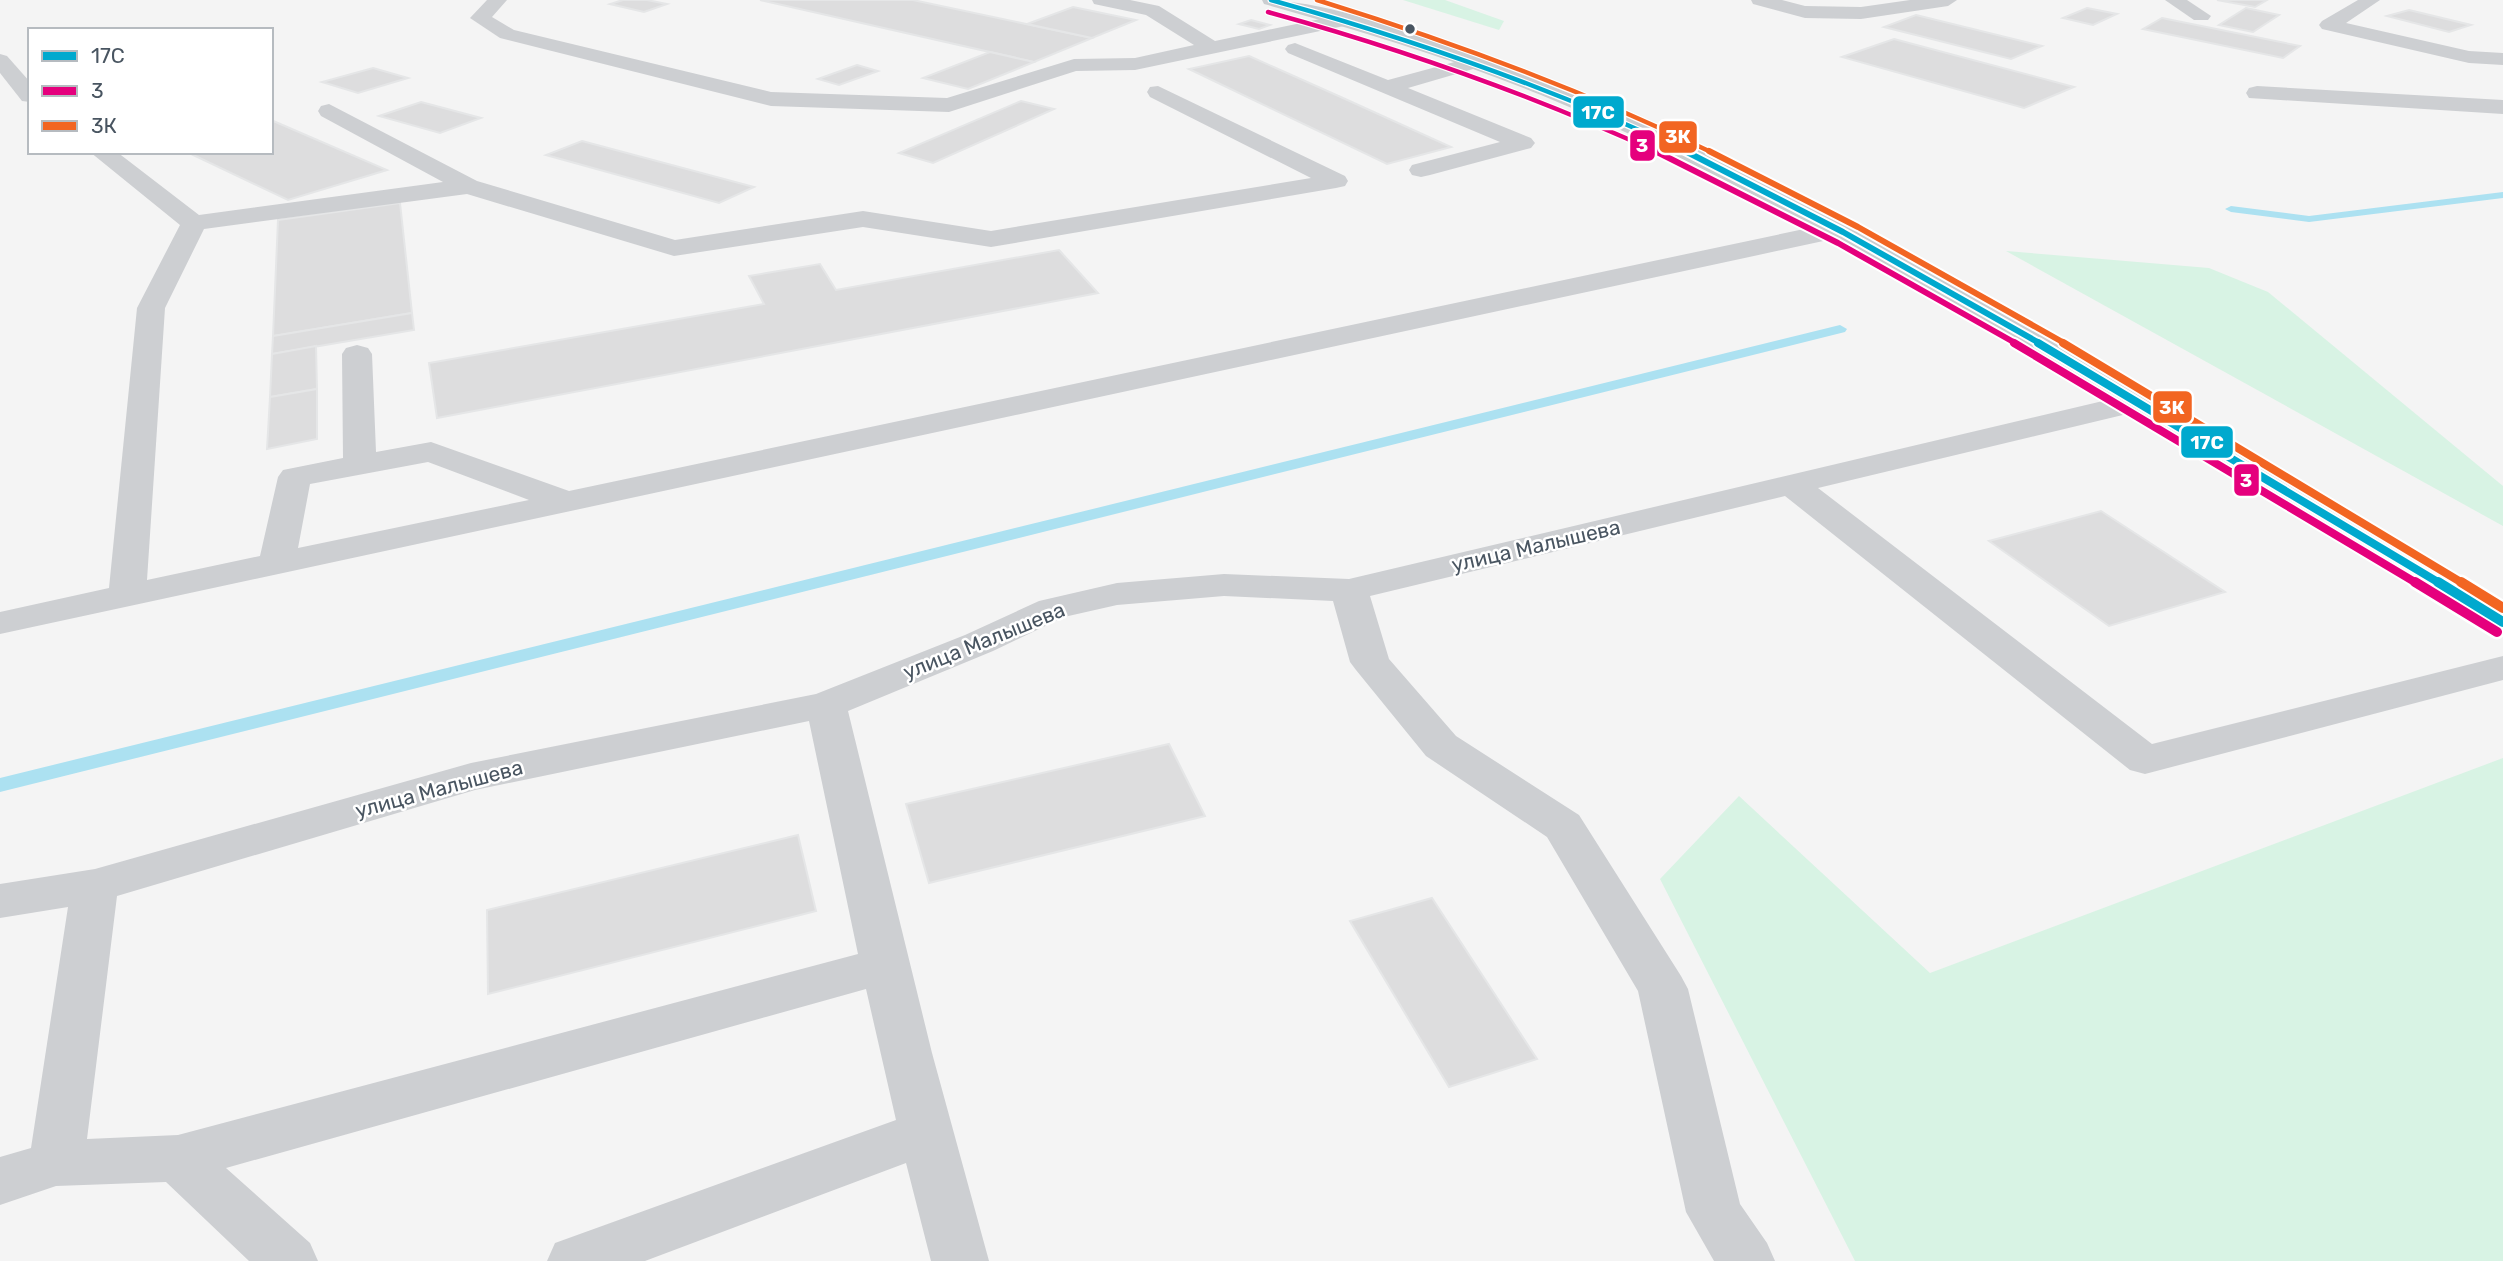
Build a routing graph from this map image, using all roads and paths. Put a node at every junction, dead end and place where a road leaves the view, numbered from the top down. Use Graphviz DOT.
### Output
graph roads {
  1 [pos="498,0"];
  2 [pos="1101,0"];
  3 [pos="1271,0"];
  4 [pos="1760,0"];
  5 [pos="1948,0"];
  6 [pos="2174,0"];
  7 [pos="2371,0"];
  8 [pos="2201,16"];
  9 [pos="1344,20"];
  10 [pos="1212,48"];
  11 [pos="1295,49"];
  12 [pos="2503,59"];
  13 [pos="0,60"];
  14 [pos="1473,63"];
  15 [pos="1386,87"];
  16 [pos="1158,92"];
  17 [pos="2257,93"];
  18 [pos="28,94"];
  19 [pos="2503,107"];
  20 [pos="329,111"];
  21 [pos="105,154"];
  22 [pos="1421,170"];
  23 [pos="468,186"];
  24 [pos="194,223"];
  25 [pos="1842,229"];
  26 [pos="357,354"];
  27 [pos="2141,401"];
  28 [pos="360,465"];
  29 [pos="1792,485"];
  30 [pos="566,502"];
  31 [pos="276,564"];
  32 [pos="1349,590"];
  33 [pos="127,596"];
  34 [pos="2503,622"];
  35 [pos="0,623"];
  36 [pos="2503,668"];
  37 [pos="826,705"];
  38 [pos="95,886"];
  39 [pos="0,901"];
  40 [pos="883,965"];
  41 [pos="924,1133"];
  42 [pos="178,1158"];
  43 [pos="56,1163"];
  44 [pos="0,1181"];
  45 [pos="289,1261"];
  46 [pos="576,1261"];
  47 [pos="960,1261"];
  48 [pos="1746,1261"];
  1 -- 10 [label="street"];
  2 -- 10 [label="street"];
  3 -- 9 [label="main road"];
  4 -- 5 [label="street"];
  6 -- 8 [label="street"];
  7 -- 12 [label="street"];
  9 -- 10 [label="street"];
  9 -- 14 [label="main road"];
  11 -- 15 [label="street"];
  13 -- 18 [label="street"];
  14 -- 15 [label="street"];
  14 -- 25 [label="main road"];
  15 -- 22 [label="street"];
  16 -- 23 [label="street"];
  17 -- 19 [label="street"];
  20 -- 23 [label="street"];
  21 -- 24 [label="street"];
  23 -- 24 [label="street"];
  24 -- 33 [label="street"];
  25 -- 27 [label="main road"];
  25 -- 30 [label="street"];
  26 -- 28 [label="street"];
  27 -- 29 [label="street, улица Малышева"];
  27 -- 34 [label="main road"];
  28 -- 30 [label="street"];
  28 -- 31 [label="street"];
  29 -- 32 [label="street, улица Малышева"];
  29 -- 36 [label="street"];
  30 -- 31 [label="street"];
  31 -- 33 [label="street"];
  32 -- 37 [label="street, улица Малышева"];
  32 -- 48 [label="street"];
  33 -- 35 [label="street"];
  37 -- 38 [label="street, улица Малышева"];
  37 -- 40 [label="street"];
  38 -- 39 [label="street, улица Малышева"];
  38 -- 43 [label="street"];
  40 -- 41 [label="street"];
  40 -- 42 [label="street"];
  41 -- 46 [label="street"];
  41 -- 47 [label="street"];
  42 -- 43 [label="street"];
  42 -- 45 [label="street"];
  43 -- 44 [label="street"];
}
